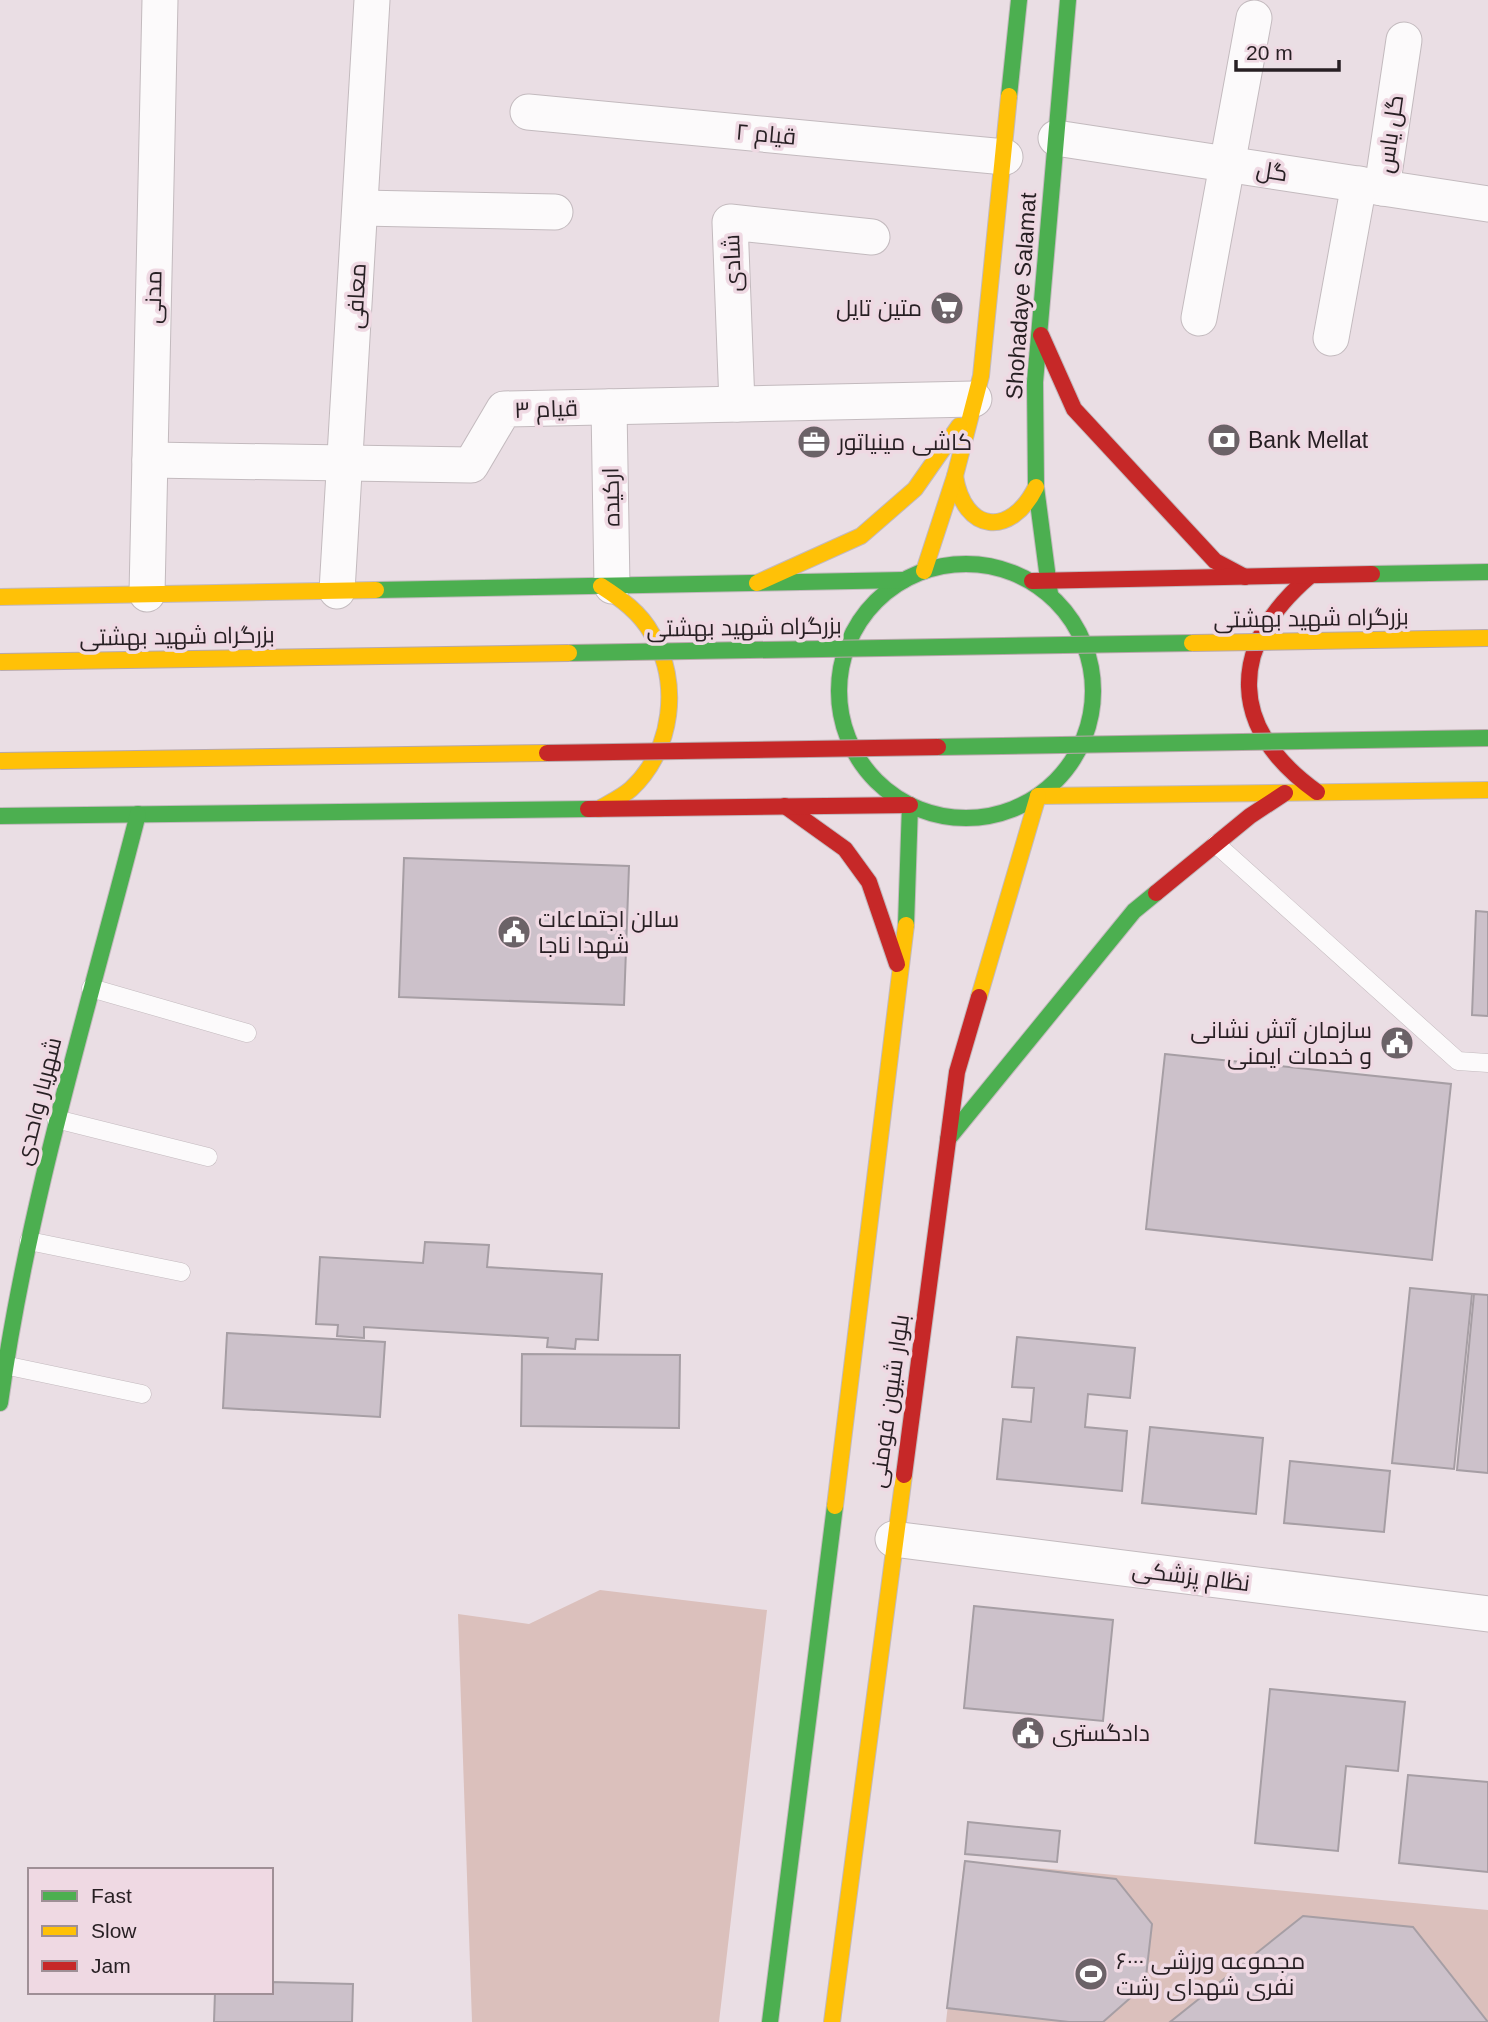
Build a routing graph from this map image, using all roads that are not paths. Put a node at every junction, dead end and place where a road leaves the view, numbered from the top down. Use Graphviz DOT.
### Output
graph roads {
  1 [pos="160,0"];
  2 [pos="372,0"];
  3 [pos="1018,0"];
  4 [pos="1068,0"];
  5 [pos="1254,18"];
  6 [pos="1404,40"];
  7 [pos="528,112"];
  8 [pos="1056,138"];
  9 [pos="1005,157"];
  10 [pos="1227,164"];
  11 [pos="1370,186"];
  12 [pos="1488,204"];
  13 [pos="361,208"];
  14 [pos="555,212"];
  15 [pos="872,237"];
  16 [pos="1199,318"];
  17 [pos="1040,332"];
  18 [pos="1331,338"];
  19 [pos="973,403"];
  20 [pos="737,404"];
  21 [pos="609,407"];
  22 [pos="149,460"];
  23 [pos="346,464"];
  24 [pos="955,476"];
  25 [pos="1036,486"];
  26 [pos="924,571"];
  27 [pos="1488,572"];
  28 [pos="1310,576"];
  29 [pos="1245,577"];
  30 [pos="904,580"];
  31 [pos="1032,581"];
  32 [pos="757,583"];
  33 [pos="607,586"];
  34 [pos="337,591"];
  35 [pos="147,594"];
  36 [pos="1050,594"];
  37 [pos="0,597"];
  38 [pos="1488,638"];
  39 [pos="0,662"];
  40 [pos="1488,738"];
  41 [pos="0,761"];
  42 [pos="1488,790"];
  43 [pos="1317,792"];
  44 [pos="1284,793"];
  45 [pos="1038,796"];
  46 [pos="910,805"];
  47 [pos="785,806"];
  48 [pos="599,809"];
  49 [pos="138,814"];
  50 [pos="0,816"];
  51 [pos="1216,844"];
  52 [pos="902,978"];
  53 [pos="91,988"];
  54 [pos="247,1033"];
  55 [pos="1488,1063"];
  56 [pos="56,1119"];
  57 [pos="948,1139"];
  58 [pos="208,1157"];
  59 [pos="29,1241"];
  60 [pos="181,1272"];
  61 [pos="4,1365"];
  62 [pos="142,1394"];
  63 [pos="0,1403"];
  64 [pos="894,1539"];
  65 [pos="1488,1614"];
  66 [pos="771,2022"];
  67 [pos="832,2022"];
  1 -- 22 [label="street, مدنی"];
  2 -- 13 [label="street, معافی"];
  3 -- 9 [label="main road, Shohadaye Salamat"];
  4 -- 8 [label="main road, Shohadaye Salamat"];
  5 -- 10 [label="street"];
  6 -- 11 [label="street, گل یاس"];
  7 -- 9 [label="street, قیام ۲"];
  8 -- 10 [label="street, گل"];
  8 -- 17 [label="main road, Shohadaye Salamat"];
  9 -- 19 [label="main road, Shohadaye Salamat"];
  10 -- 11 [label="street, گل"];
  10 -- 16 [label="street"];
  11 -- 12 [label="street, گل"];
  11 -- 18 [label="street, گل یاس"];
  13 -- 14 [label="street"];
  13 -- 23 [label="street, معافی"];
  15 -- 20 [label="street, شادی"];
  17 -- 25 [label="main road, Shohadaye Salamat"];
  17 -- 29 [label="main road"];
  19 -- 20 [label="street, قیام ۳"];
  19 -- 24 [label="main road, Shohadaye Salamat"];
  19 -- 32 [label="main road"];
  20 -- 21 [label="street, قیام ۳"];
  21 -- 23 [label="street, قیام ۳"];
  21 -- 33 [label="street, ارکیده"];
  22 -- 23 [label="street, قیام ۳"];
  22 -- 35 [label="street, مدنی"];
  23 -- 34 [label="street, معافی"];
  24 -- 25 [label="main road"];
  24 -- 26 [label="main road, Shohadaye Salamat"];
  25 -- 36 [label="main road, Shohadaye Salamat"];
  26 -- 30 [label="main road"];
  26 -- 31 [label="main road"];
  27 -- 28 [label="main road"];
  28 -- 29 [label="main road"];
  28 -- 43 [label="main road"];
  29 -- 31 [label="main road"];
  30 -- 32 [label="main road"];
  30 -- 46 [label="main road"];
  31 -- 36 [label="main road"];
  32 -- 33 [label="main road"];
  33 -- 34 [label="main road"];
  33 -- 48 [label="main road"];
  34 -- 35 [label="main road"];
  35 -- 37 [label="main road"];
  36 -- 45 [label="main road"];
  38 -- 39 [label="main road, بزرگراه شهید بهشتی, bridge"];
  40 -- 41 [label="main road, bridge"];
  42 -- 43 [label="main road"];
  43 -- 44 [label="main road"];
  44 -- 45 [label="main road"];
  44 -- 51 [label="main road"];
  45 -- 46 [label="main road"];
  45 -- 57 [label="main road, بلوار شیون فومنی"];
  46 -- 47 [label="main road"];
  46 -- 52 [label="main road, بلوار شیون فومنی"];
  47 -- 48 [label="main road"];
  47 -- 52 [label="main road"];
  48 -- 49 [label="main road"];
  49 -- 50 [label="main road"];
  49 -- 53 [label="main road, شهریار واحدی"];
  51 -- 55 [label="lane"];
  51 -- 57 [label="main road"];
  52 -- 66 [label="main road, بلوار شیون فومنی"];
  53 -- 54 [label="lane"];
  53 -- 56 [label="main road, شهریار واحدی"];
  56 -- 58 [label="lane"];
  56 -- 59 [label="main road, شهریار واحدی"];
  57 -- 64 [label="main road, بلوار شیون فومنی"];
  59 -- 60 [label="lane"];
  59 -- 61 [label="main road, شهریار واحدی"];
  61 -- 62 [label="lane"];
  61 -- 63 [label="main road, شهریار واحدی"];
  64 -- 65 [label="street, نظام پزشکی"];
  64 -- 67 [label="main road, بلوار شیون فومنی"];
}
